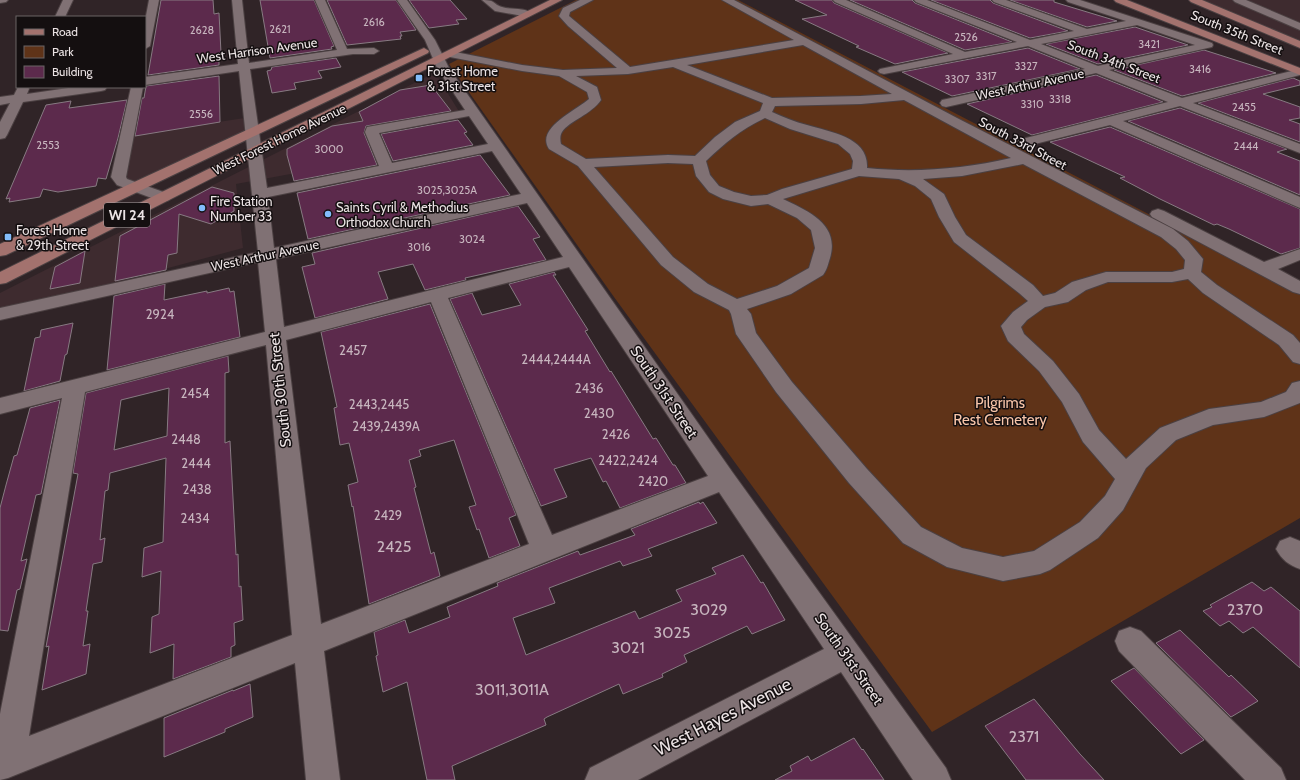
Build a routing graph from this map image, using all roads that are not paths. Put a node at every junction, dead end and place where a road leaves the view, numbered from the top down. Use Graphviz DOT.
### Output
graph roads {
  1 [pos="0,0"];
  2 [pos="3,0"];
  3 [pos="68,0"];
  4 [pos="154,0"];
  5 [pos="237,0"];
  6 [pos="320,0"];
  7 [pos="402,0"];
  8 [pos="487,0"];
  9 [pos="557,0"];
  10 [pos="588,0"];
  11 [pos="727,0"];
  12 [pos="745,0"];
  13 [pos="838,0"];
  14 [pos="919,0"];
  15 [pos="996,0"];
  16 [pos="1071,0"];
  17 [pos="1119,0"];
  18 [pos="1132,0"];
  19 [pos="1194,0"];
  20 [pos="1238,0"];
  21 [pos="528,8"];
  22 [pos="509,11"];
  23 [pos="60,16"];
  24 [pos="496,18"];
  25 [pos="1138,22"];
  26 [pos="1300,27"];
  27 [pos="1086,32"];
  28 [pos="1300,33"];
  29 [pos="1278,35"];
  30 [pos="146,41"];
  31 [pos="804,42"];
  32 [pos="1028,43"];
  33 [pos="1208,45"];
  34 [pos="1300,45"];
  35 [pos="374,51"];
  36 [pos="441,51"];
  37 [pos="343,52"];
  38 [pos="963,56"];
  39 [pos="674,64"];
  40 [pos="243,67"];
  41 [pos="1300,68"];
  42 [pos="1096,70"];
  43 [pos="628,71"];
  44 [pos="884,71"];
  45 [pos="607,72"];
  46 [pos="562,73"];
  47 [pos="146,81"];
  48 [pos="582,84"];
  49 [pos="24,88"];
  50 [pos="95,88"];
  51 [pos="137,88"];
  52 [pos="906,96"];
  53 [pos="18,99"];
  54 [pos="0,101"];
  55 [pos="946,103"];
  56 [pos="1182,103"];
  57 [pos="767,107"];
  58 [pos="473,112"];
  59 [pos="1112,121"];
  60 [pos="0,135"];
  61 [pos="254,141"];
  62 [pos="1023,143"];
  63 [pos="497,146"];
  64 [pos="1300,149"];
  65 [pos="1024,159"];
  66 [pos="699,160"];
  67 [pos="583,163"];
  68 [pos="387,168"];
  69 [pos="859,172"];
  70 [pos="903,175"];
  71 [pos="135,188"];
  72 [pos="260,194"];
  73 [pos="531,196"];
  74 [pos="163,197"];
  75 [pos="770,200"];
  76 [pos="1300,203"];
  77 [pos="0,251"];
  78 [pos="1300,254"];
  79 [pos="266,255"];
  80 [pos="574,260"];
  81 [pos="1263,269"];
  82 [pos="1192,273"];
  83 [pos="0,279"];
  84 [pos="1300,288"];
  85 [pos="437,295"];
  86 [pos="1039,302"];
  87 [pos="736,306"];
  88 [pos="0,314"];
  89 [pos="275,337"];
  90 [pos="1300,358"];
  91 [pos="75,387"];
  92 [pos="1300,388"];
  93 [pos="0,406"];
  94 [pos="1128,477"];
  95 [pos="724,480"];
  96 [pos="545,550"];
  97 [pos="1130,641"];
  98 [pos="308,644"];
  99 [pos="845,654"];
  100 [pos="4,763"];
  101 [pos="323,780"];
  102 [pos="602,780"];
  103 [pos="934,780"];
  104 [pos="1270,780"];
  1 -- 2 [label="street"];
  3 -- 23 [label="street"];
  4 -- 30 [label="street"];
  5 -- 40 [label="street, South 30th Street"];
  6 -- 37 [label="street"];
  7 -- 36 [label="street, South 31st Street"];
  8 -- 22 [label="street"];
  9 -- 21 [label="main road, West Forest Home Avenue / WI 24"];
  10 -- 43 [label="street"];
  11 -- 31 [label="street"];
  12 -- 44 [label="street, South 33rd Street"];
  13 -- 38 [label="street"];
  14 -- 32 [label="street, South 34th Street"];
  15 -- 27 [label="street"];
  16 -- 25 [label="street, South 35th Street"];
  17 -- 41 [label="main road, South 35th Street"];
  18 -- 41 [label="main road, South 35th Street"];
  19 -- 29 [label="main road"];
  20 -- 26 [label="street"];
  21 -- 22 [label="main road, West Forest Home Avenue / WI 24"];
  21 -- 36 [label="main road, West Forest Home Avenue / WI 24"];
  22 -- 24 [label="main road, West Forest Home Avenue / WI 24"];
  25 -- 27 [label="street"];
  25 -- 33 [label="street, South 35th Street"];
  27 -- 32 [label="street"];
  28 -- 29 [label="street"];
  29 -- 34 [label="main road"];
  31 -- 39 [label="street"];
  31 -- 52 [label="street"];
  32 -- 38 [label="street"];
  32 -- 42 [label="street, South 34th Street"];
  33 -- 41 [label="main road"];
  33 -- 42 [label="street, West Arthur Avenue"];
  35 -- 37 [label="street, West Harrison Avenue"];
  36 -- 46 [label="street"];
  36 -- 58 [label="street, South 31st Street"];
  36 -- 61 [label="main road, West Forest Home Avenue / WI 24"];
  36 -- 61 [label="main road, West Forest Home Avenue / WI 24"];
  37 -- 40 [label="street, West Harrison Avenue"];
  38 -- 44 [label="street"];
  39 -- 43 [label="street"];
  39 -- 57 [label="street"];
  40 -- 47 [label="street, West Harrison Avenue"];
  40 -- 61 [label="street, South 30th Street"];
  41 -- 56 [label="street"];
  42 -- 55 [label="street, West Arthur Avenue"];
  42 -- 56 [label="street, South 34th Street"];
  43 -- 45 [label="street"];
  44 -- 55 [label="street, South 33rd Street"];
  45 -- 46 [label="street"];
  45 -- 48 [label="street"];
  46 -- 48 [label="street"];
  48 -- 67 [label="street"];
  49 -- 53 [label="street"];
  50 -- 53 [label="street"];
  51 -- 71 [label="street"];
  52 -- 57 [label="street"];
  52 -- 65 [label="street"];
  53 -- 54 [label="street"];
  53 -- 60 [label="street"];
  55 -- 62 [label="street, South 33rd Street"];
  56 -- 59 [label="street"];
  56 -- 64 [label="street, South 34th Street"];
  57 -- 66 [label="street"];
  57 -- 69 [label="street"];
  58 -- 63 [label="street, South 31st Street"];
  58 -- 68 [label="street"];
  59 -- 62 [label="street"];
  59 -- 76 [label="street"];
  61 -- 71 [label="main road, West Forest Home Avenue / WI 24"];
  61 -- 72 [label="street, South 30th Street"];
  61 -- 74 [label="main road, West Forest Home Avenue / WI 24"];
  62 -- 81 [label="street, South 33rd Street"];
  63 -- 68 [label="street"];
  63 -- 73 [label="street, South 31st Street"];
  65 -- 70 [label="street"];
  65 -- 82 [label="street"];
  66 -- 67 [label="street"];
  66 -- 75 [label="street"];
  67 -- 87 [label="street"];
  68 -- 72 [label="street"];
  69 -- 70 [label="street"];
  69 -- 75 [label="street"];
  70 -- 86 [label="street"];
  71 -- 74 [label="street"];
  71 -- 77 [label="main road, West Forest Home Avenue / WI 24"];
  72 -- 79 [label="street, South 30th Street"];
  73 -- 79 [label="street, West Arthur Avenue"];
  73 -- 80 [label="street, South 31st Street"];
  74 -- 83 [label="main road, West Forest Home Avenue / WI 24"];
  75 -- 87 [label="street"];
  78 -- 81 [label="street"];
  79 -- 88 [label="street, West Arthur Avenue"];
  79 -- 89 [label="street, South 30th Street"];
  80 -- 85 [label="street"];
  80 -- 95 [label="street, South 31st Street"];
  81 -- 84 [label="street, South 33rd Street"];
  82 -- 86 [label="street"];
  82 -- 90 [label="street"];
  85 -- 89 [label="street"];
  85 -- 96 [label="street"];
  86 -- 94 [label="street"];
  87 -- 94 [label="street"];
  89 -- 91 [label="street"];
  89 -- 98 [label="street, South 30th Street"];
  91 -- 93 [label="street"];
  91 -- 100 [label="street"];
  92 -- 94 [label="street"];
  95 -- 96 [label="street"];
  95 -- 99 [label="street, South 31st Street"];
  96 -- 98 [label="street"];
  97 -- 104 [label="street"];
  98 -- 100 [label="street"];
  98 -- 101 [label="street, South 30th Street"];
  99 -- 102 [label="street, West Hayes Avenue"];
  99 -- 103 [label="street, South 31st Street"];
}
